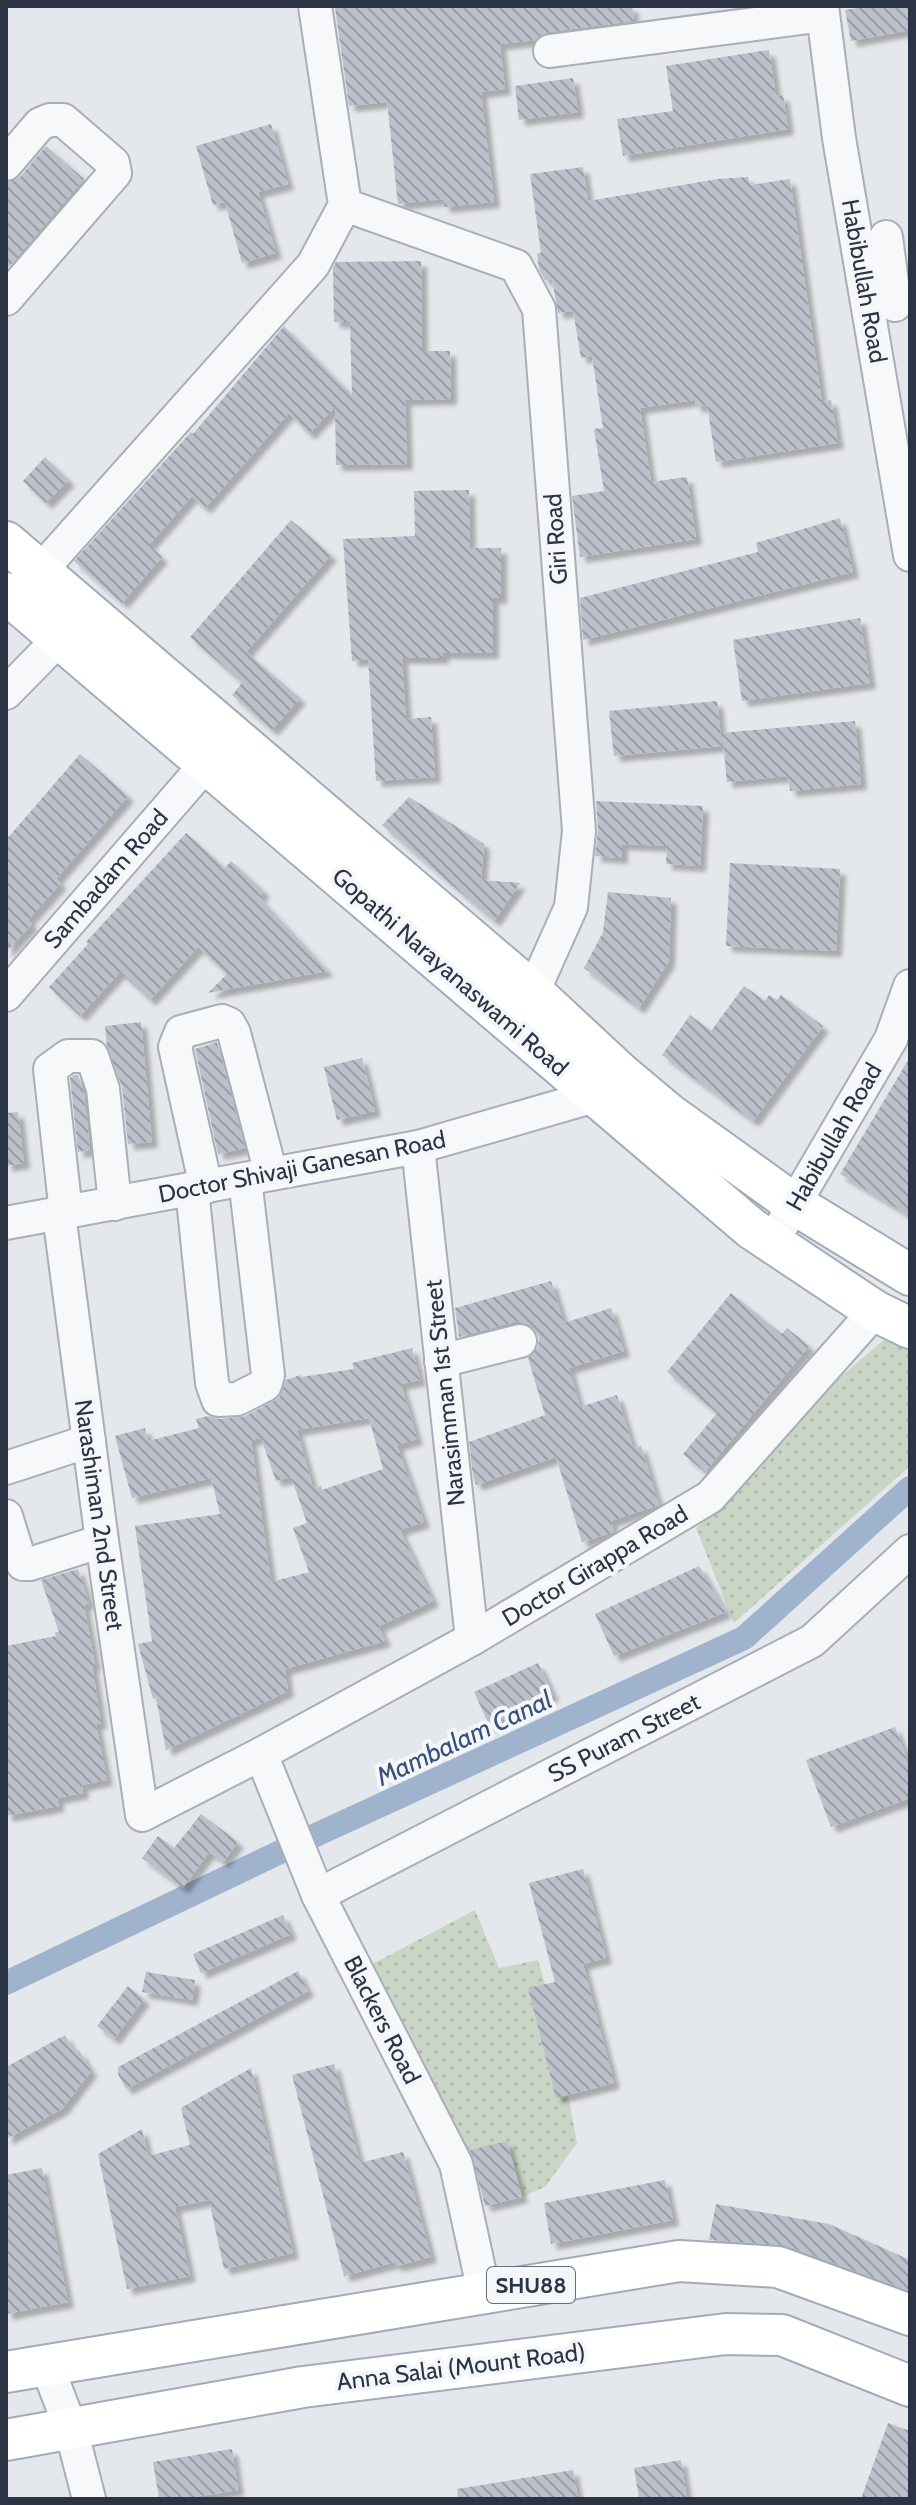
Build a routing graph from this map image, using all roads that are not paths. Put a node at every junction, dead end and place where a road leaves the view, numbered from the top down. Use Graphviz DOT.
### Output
graph roads {
  1 [pos="315,6"];
  2 [pos="822,10"];
  3 [pos="550,51"];
  4 [pos="6,164"];
  5 [pos="345,205"];
  6 [pos="884,237"];
  7 [pos="6,299"];
  8 [pos="891,305"];
  9 [pos="6,542"];
  10 [pos="910,555"];
  11 [pos="41,571"];
  12 [pos="10,597"];
  13 [pos="59,639"];
  14 [pos="6,693"];
  15 [pos="207,763"];
  16 [pos="910,986"];
  17 [pos="533,992"];
  18 [pos="6,995"];
  19 [pos="900,1035"];
  20 [pos="607,1084"];
  21 [pos="418,1147"];
  22 [pos="258,1177"];
  23 [pos="199,1188"];
  24 [pos="115,1204"];
  25 [pos="794,1204"];
  26 [pos="63,1213"];
  27 [pos="6,1223"];
  28 [pos="772,1242"];
  29 [pos="910,1275"];
  30 [pos="893,1319"];
  31 [pos="520,1341"];
  32 [pos="441,1361"];
  33 [pos="89,1441"];
  34 [pos="6,1468"];
  35 [pos="6,1516"];
  36 [pos="102,1541"];
  37 [pos="910,1551"];
  38 [pos="472,1639"];
  39 [pos="261,1754"];
  40 [pos="142,1815"];
  41 [pos="318,1895"];
  42 [pos="484,2292"];
  43 [pos="910,2315"];
  44 [pos="47,2366"];
  45 [pos="6,2372"];
  46 [pos="910,2386"];
  47 [pos="71,2429"];
  48 [pos="6,2440"];
  49 [pos="89,2499"];
  1 -- 5 [label="street"];
  2 -- 3 [label="street"];
  2 -- 6 [label="street, Habibullah Road"];
  4 -- 7 [label="street"];
  5 -- 11 [label="street"];
  5 -- 17 [label="street, Giri Road"];
  6 -- 8 [label="street, Habibullah Road"];
  8 -- 10 [label="street, Habibullah Road"];
  9 -- 11 [label="main road, Gopathi Narayanaswami Road"];
  11 -- 12 [label="street"];
  11 -- 17 [label="main road, Gopathi Narayanaswami Road"];
  12 -- 13 [label="main road, Gopathi Narayanaswami Road"];
  13 -- 14 [label="street"];
  13 -- 15 [label="main road, Gopathi Narayanaswami Road"];
  15 -- 18 [label="street, Sambadam Road"];
  15 -- 20 [label="main road, Gopathi Narayanaswami Road"];
  16 -- 19 [label="street, Habibullah Road"];
  17 -- 20 [label="main road, Gopathi Narayanaswami Road"];
  19 -- 25 [label="street, Habibullah Road"];
  20 -- 21 [label="street, Doctor Shivaji Ganesan Road"];
  20 -- 25 [label="main road, Gopathi Narayanaswami Road"];
  20 -- 28 [label="main road, Gopathi Narayanaswami Road"];
  21 -- 22 [label="street, Doctor Shivaji Ganesan Road"];
  21 -- 32 [label="street, Narasimman 1st Street"];
  22 -- 23 [label="street, Doctor Shivaji Ganesan Road"];
  22 -- 23 [label="street"];
  22 -- 23 [label="street"];
  23 -- 24 [label="street, Doctor Shivaji Ganesan Road"];
  24 -- 26 [label="street, Doctor Shivaji Ganesan Road"];
  24 -- 26 [label="street, Narashiman 2nd Street"];
  25 -- 28 [label="street, Habibullah Road"];
  25 -- 29 [label="main road, Gopathi Narayanaswami Road"];
  26 -- 27 [label="street, Doctor Shivaji Ganesan Road"];
  26 -- 33 [label="street, Narashiman 2nd Street"];
  28 -- 30 [label="main road, Gopathi Narayanaswami Road"];
  30 -- 38 [label="street, Doctor Girappa Road"];
  31 -- 32 [label="street"];
  32 -- 38 [label="street, Narasimman 1st Street"];
  33 -- 34 [label="street"];
  33 -- 36 [label="street, Narashiman 2nd Street"];
  35 -- 36 [label="street"];
  36 -- 40 [label="street, Narashiman 2nd Street"];
  37 -- 41 [label="street, SS Puram Street"];
  38 -- 39 [label="street, Doctor Girappa Road"];
  39 -- 40 [label="street, Doctor Girappa Road"];
  39 -- 41 [label="street, Blackers Road"];
  41 -- 42 [label="street, Blackers Road"];
  42 -- 43 [label="main road, SHU88"];
  42 -- 44 [label="main road, SHU88"];
  44 -- 45 [label="main road, SHU88"];
  44 -- 47 [label="street"];
  46 -- 47 [label="main road, Anna Salai (Mount Road)"];
  47 -- 48 [label="main road, Anna Salai (Mount Road)"];
  47 -- 49 [label="street"];
}
